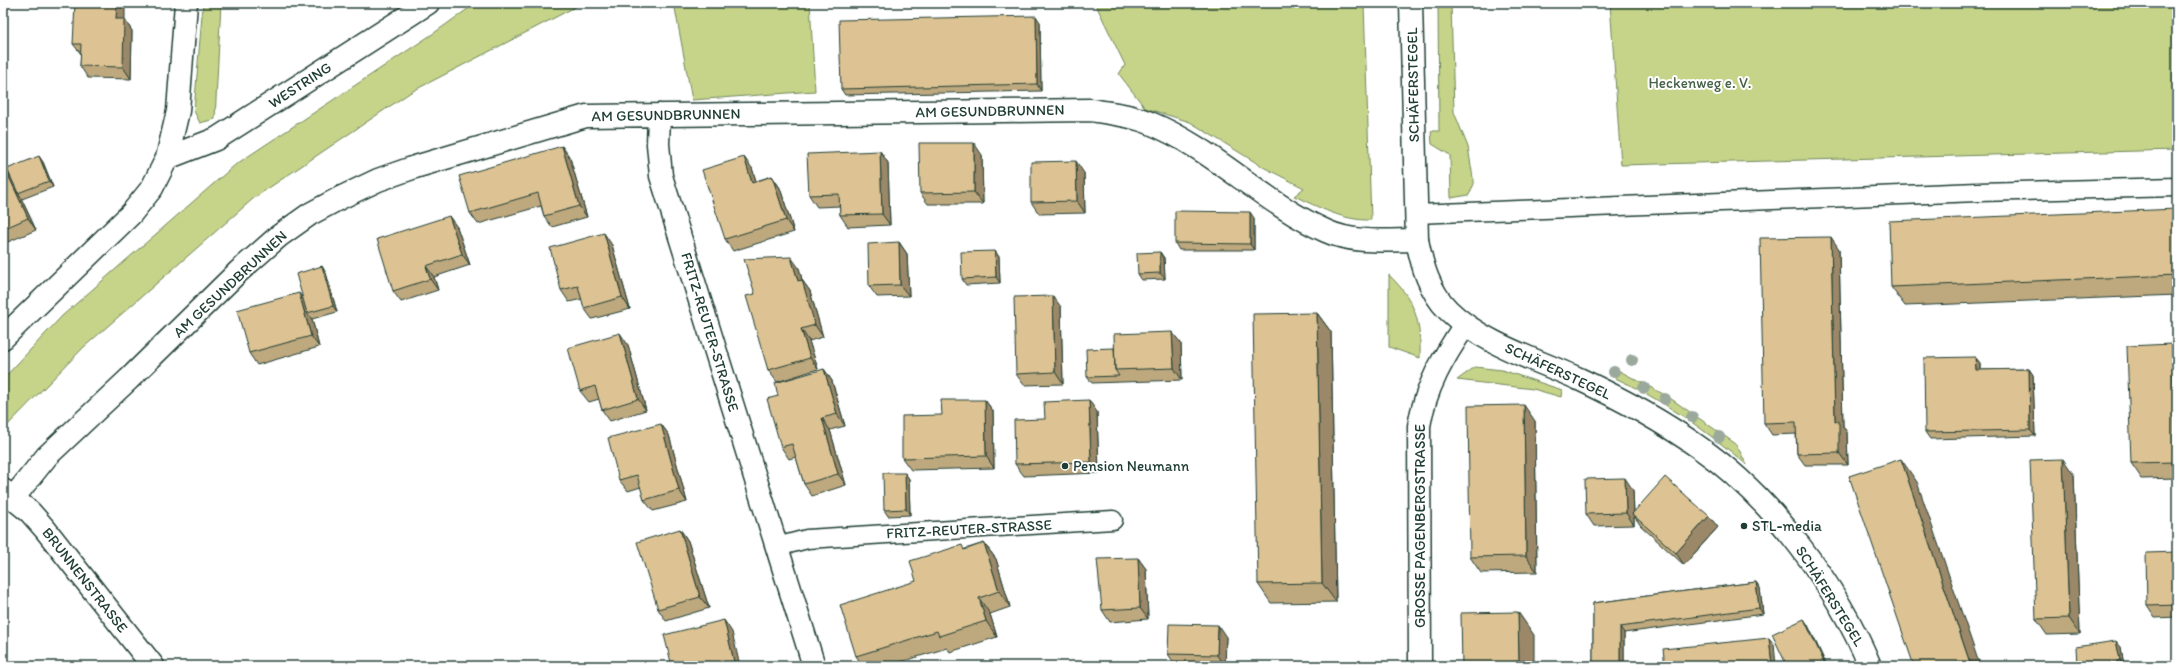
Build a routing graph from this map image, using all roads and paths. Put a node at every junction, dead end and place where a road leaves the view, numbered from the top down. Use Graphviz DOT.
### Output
graph roads {
  1 [pos="186,3"];
  2 [pos="428,3"];
  3 [pos="1411,3"];
  4 [pos="659,115"];
  5 [pos="167,158"];
  6 [pos="2177,186"];
  7 [pos="1415,214"];
  8 [pos="1417,240"];
  9 [pos="1465,325"];
  10 [pos="3,338"];
  11 [pos="8,493"];
  12 [pos="1113,520"];
  13 [pos="777,546"];
  14 [pos="153,666"];
  15 [pos="814,666"];
  16 [pos="1420,666"];
  17 [pos="1870,666"];
  1 -- 5 [label="street"];
  2 -- 5 [label="street, WESTRING"];
  3 -- 7 [label="street, SCHÄFERSTEGEL"];
  4 -- 8 [label="street, AM GESUNDBRUNNEN"];
  4 -- 11 [label="street, AM GESUNDBRUNNEN"];
  4 -- 13 [label="street, FRITZ-REUTER-STRASSE"];
  5 -- 10 [label="street"];
  6 -- 7 [label="lane"];
  7 -- 8 [label="street, SCHÄFERSTEGEL"];
  8 -- 9 [label="street, SCHÄFERSTEGEL"];
  9 -- 16 [label="street, GROSSE PAGENBERGSTRASSE"];
  9 -- 17 [label="street, SCHÄFERSTEGEL"];
  11 -- 14 [label="street, BRUNNENSTRASSE"];
  12 -- 13 [label="lane, FRITZ-REUTER-STRASSE"];
  13 -- 15 [label="street, FRITZ-REUTER-STRASSE"];
}
